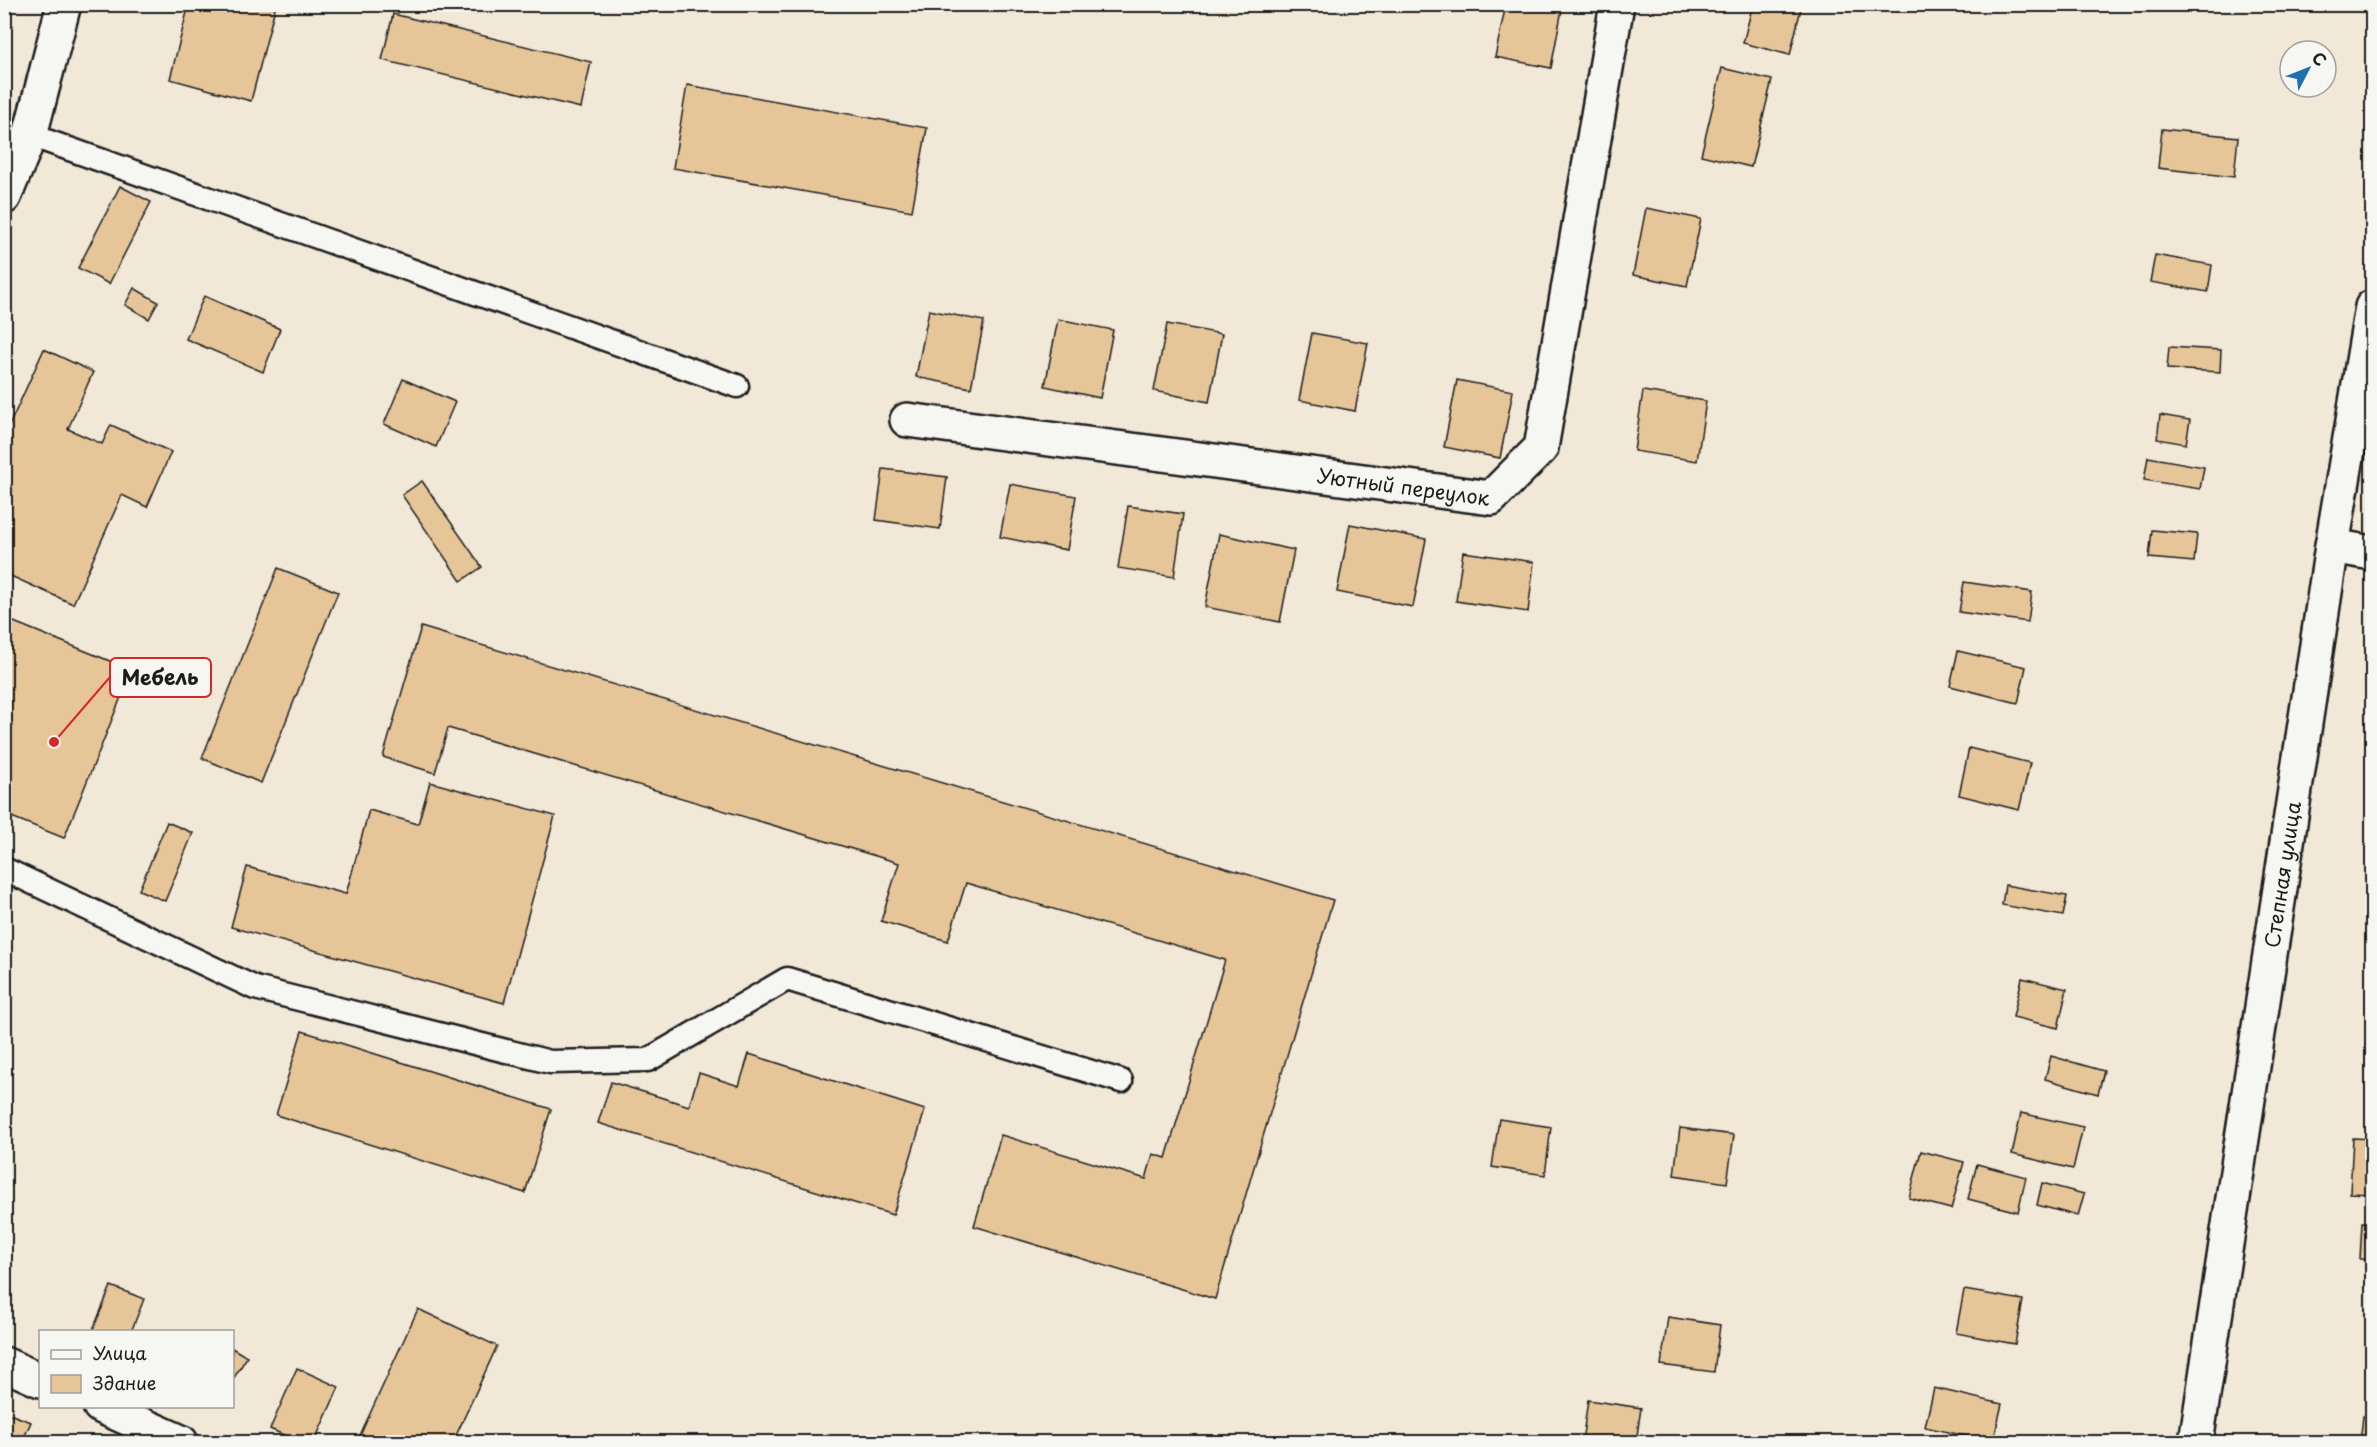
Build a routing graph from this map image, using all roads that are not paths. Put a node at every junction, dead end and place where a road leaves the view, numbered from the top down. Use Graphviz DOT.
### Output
graph roads {
  1 [pos="64,4"];
  2 [pos="1617,4"];
  3 [pos="30,135"];
  4 [pos="4,197"];
  5 [pos="2373,307"];
  6 [pos="737,386"];
  7 [pos="907,420"];
  8 [pos="2332,546"];
  9 [pos="2373,553"];
  10 [pos="4,869"];
  11 [pos="1121,1081"];
  12 [pos="4,1364"];
  13 [pos="39,1380"];
  14 [pos="102,1408"];
  15 [pos="181,1443"];
  16 [pos="2196,1443"];
  1 -- 3 [label="street"];
  2 -- 7 [label="street, Уютный переулок"];
  3 -- 4 [label="street"];
  3 -- 6 [label="lane"];
  5 -- 8 [label="street, Степная улица"];
  8 -- 9 [label="street"];
  8 -- 16 [label="street, Степная улица"];
  10 -- 11 [label="lane"];
  12 -- 13 [label="street"];
  14 -- 15 [label="street"];
}
